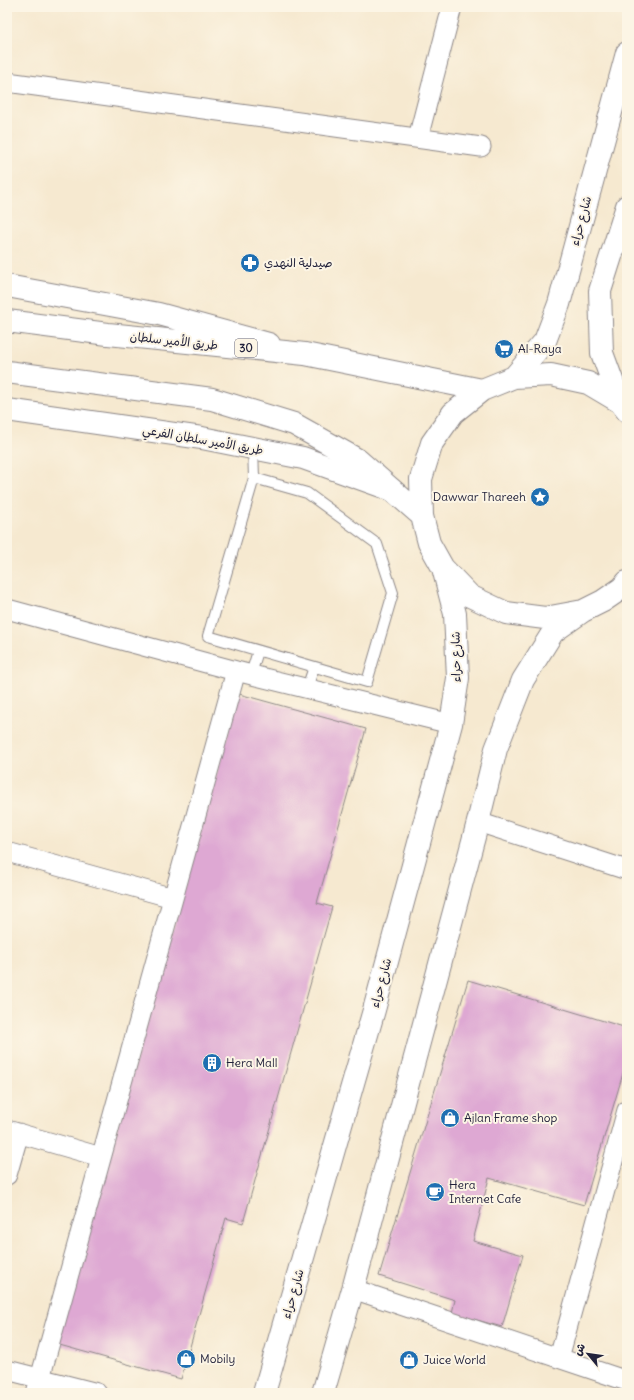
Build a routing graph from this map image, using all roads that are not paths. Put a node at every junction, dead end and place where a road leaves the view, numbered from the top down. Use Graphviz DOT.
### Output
graph roads {
  1 [pos="452,7"];
  2 [pos="627,53"];
  3 [pos="7,82"];
  4 [pos="418,138"];
  5 [pos="481,147"];
  6 [pos="626,220"];
  7 [pos="7,286"];
  8 [pos="7,321"];
  9 [pos="305,354"];
  10 [pos="7,372"];
  11 [pos="514,377"];
  12 [pos="482,390"];
  13 [pos="623,406"];
  14 [pos="7,410"];
  15 [pos="253,448"];
  16 [pos="254,478"];
  17 [pos="394,491"];
  18 [pos="422,516"];
  19 [pos="443,568"];
  20 [pos="625,586"];
  21 [pos="7,608"];
  22 [pos="583,610"];
  23 [pos="258,651"];
  24 [pos="314,667"];
  25 [pos="243,673"];
  26 [pos="307,688"];
  27 [pos="451,724"];
  28 [pos="478,822"];
  29 [pos="7,852"];
  30 [pos="627,870"];
  31 [pos="173,898"];
  32 [pos="626,1116"];
  33 [pos="13,1132"];
  34 [pos="101,1157"];
  35 [pos="7,1175"];
  36 [pos="354,1290"];
  37 [pos="559,1358"];
  38 [pos="7,1370"];
  39 [pos="627,1381"];
  40 [pos="38,1386"];
  41 [pos="98,1393"];
  42 [pos="264,1393"];
  43 [pos="324,1393"];
  1 -- 4 [label="street"];
  2 -- 11 [label="main road, شارع حراء"];
  3 -- 4 [label="street"];
  4 -- 5 [label="street"];
  6 -- 13 [label="main road"];
  7 -- 9 [label="main road"];
  8 -- 9 [label="main road, طريق الأمير سلطان / 30"];
  9 -- 12 [label="main road, طريق الأمير سلطان / 30"];
  10 -- 17 [label="main road"];
  11 -- 12 [label="main road"];
  11 -- 13 [label="main road"];
  12 -- 18 [label="main road"];
  14 -- 15 [label="main road, طريق الأمير سلطان الفرعي"];
  15 -- 16 [label="lane"];
  15 -- 17 [label="main road, طريق الأمير سلطان الفرعي"];
  16 -- 23 [label="lane"];
  16 -- 24 [label="lane"];
  17 -- 18 [label="main road"];
  18 -- 19 [label="main road"];
  19 -- 22 [label="main road"];
  19 -- 27 [label="main road, شارع حراء"];
  20 -- 22 [label="main road"];
  21 -- 25 [label="street"];
  22 -- 28 [label="main road"];
  23 -- 24 [label="lane"];
  23 -- 25 [label="lane"];
  24 -- 26 [label="lane"];
  25 -- 26 [label="street"];
  25 -- 31 [label="street"];
  26 -- 27 [label="street"];
  27 -- 42 [label="main road, شارع حراء"];
  28 -- 30 [label="street"];
  28 -- 36 [label="main road"];
  29 -- 31 [label="street"];
  31 -- 34 [label="street"];
  32 -- 37 [label="street"];
  33 -- 34 [label="street"];
  33 -- 35 [label="street"];
  34 -- 40 [label="street"];
  36 -- 37 [label="street"];
  36 -- 43 [label="main road"];
  37 -- 39 [label="street"];
  38 -- 40 [label="street"];
  40 -- 41 [label="street"];
}
